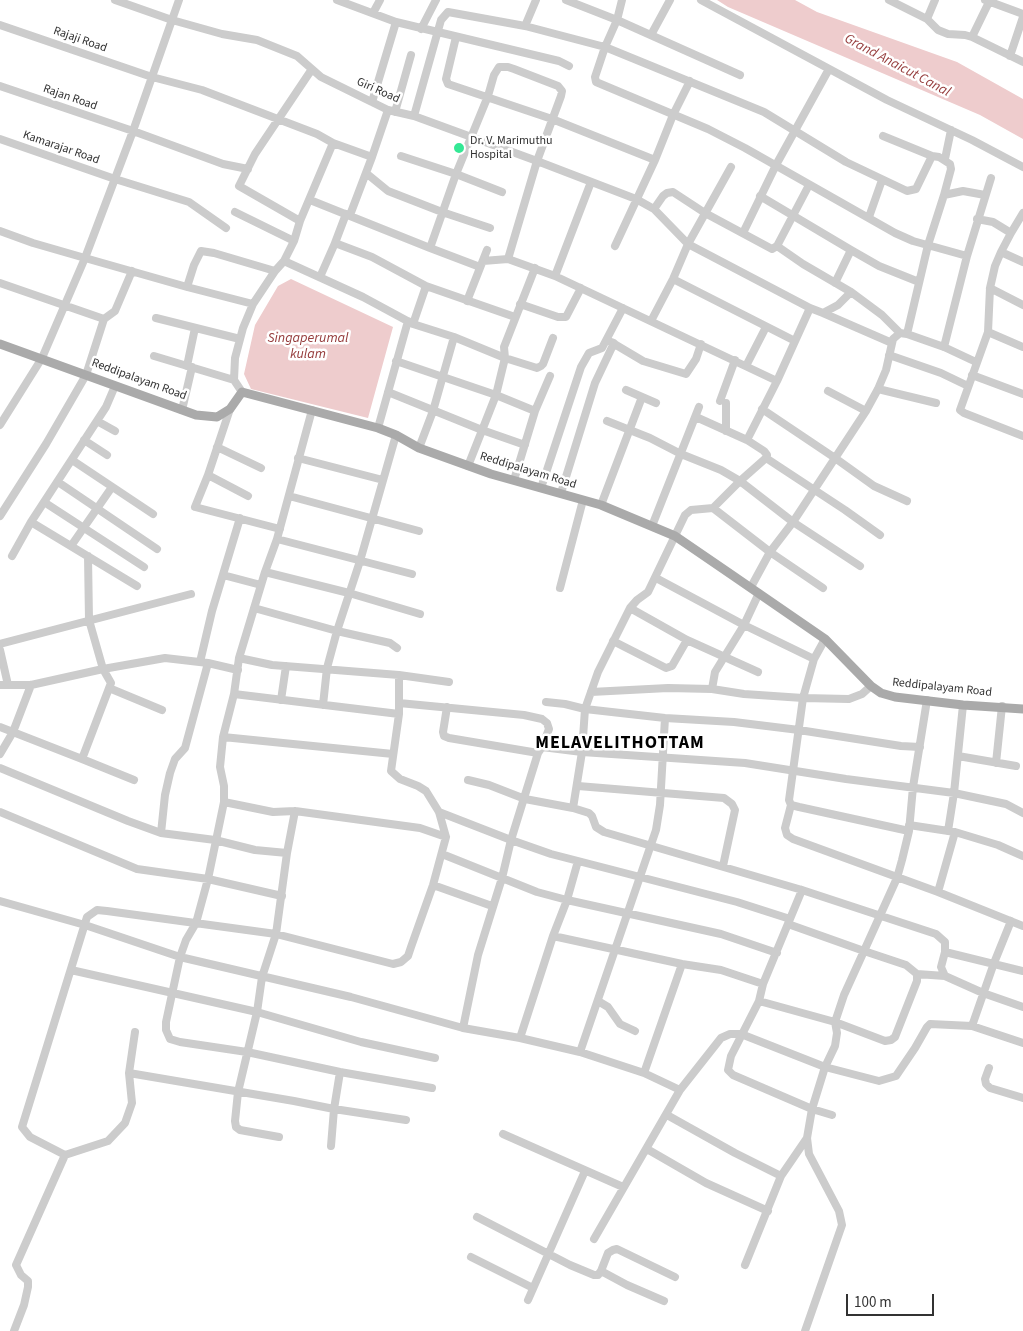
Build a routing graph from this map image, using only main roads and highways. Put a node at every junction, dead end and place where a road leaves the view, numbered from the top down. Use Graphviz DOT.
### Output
graph roads {
  1 [pos="0,345"];
  2 [pos="1023,709"];
  1 -- 2 [label="main road, Reddipalayam Road"];
}
